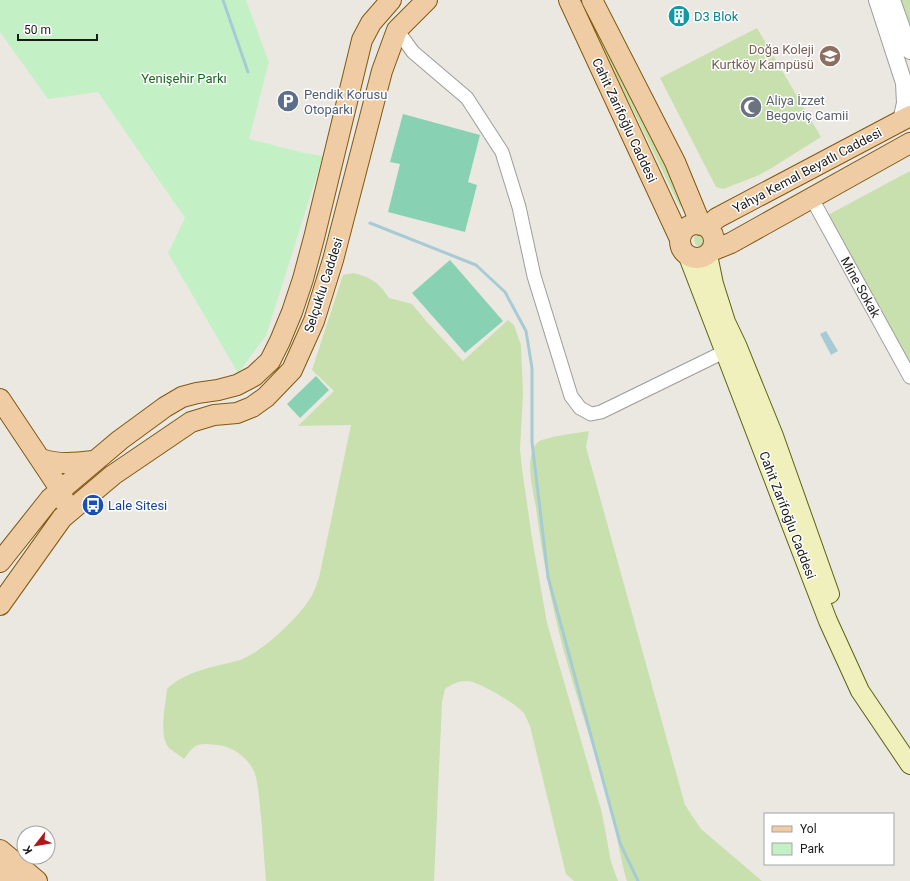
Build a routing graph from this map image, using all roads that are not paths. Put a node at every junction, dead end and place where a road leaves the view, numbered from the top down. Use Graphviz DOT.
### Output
graph roads {
  1 [pos="391,0"];
  2 [pos="427,0"];
  3 [pos="569,0"];
  4 [pos="592,0"];
  5 [pos="877,0"];
  6 [pos="892,0"];
  7 [pos="397,30"];
  8 [pos="910,51"];
  9 [pos="905,119"];
  10 [pos="910,143"];
  11 [pos="811,197"];
  12 [pos="738,207"];
  13 [pos="704,226"];
  14 [pos="753,230"];
  15 [pos="684,247"];
  16 [pos="710,253"];
  17 [pos="731,349"];
  18 [pos="910,377"];
  19 [pos="0,399"];
  20 [pos="0,424"];
  21 [pos="41,459"];
  22 [pos="94,462"];
  23 [pos="55,494"];
  24 [pos="68,512"];
  25 [pos="0,562"];
  26 [pos="0,605"];
  27 [pos="910,745"];
  28 [pos="910,765"];
  29 [pos="0,850"];
  30 [pos="0,872"];
  31 [pos="11,881"];
  32 [pos="37,881"];
  1 -- 22 [label="main road, Selçuklu Caddesi"];
  2 -- 7 [label="main road, Selçuklu Caddesi"];
  3 -- 15 [label="main road, Cahit Zarifoğlu Caddesi"];
  4 -- 13 [label="main road, Cahit Zarifoğlu Caddesi"];
  5 -- 9 [label="street"];
  6 -- 8 [label="street"];
  7 -- 17 [label="street"];
  7 -- 24 [label="main road, Selçuklu Caddesi"];
  9 -- 12 [label="main road, Yahya Kemal Beyatlı Caddesi"];
  10 -- 11 [label="main road, Yahya Kemal Beyatlı Caddesi"];
  11 -- 14 [label="main road, Yahya Kemal Beyatlı Caddesi"];
  11 -- 18 [label="street, Mine Sokak"];
  12 -- 13 [label="main road, Yahya Kemal Beyatlı Caddesi"];
  12 -- 14 [label="main road"];
  13 -- 15 [label="main road"];
  13 -- 16 [label="main road"];
  14 -- 16 [label="main road, Yahya Kemal Beyatlı Caddesi"];
  15 -- 16 [label="main road"];
  15 -- 17 [label="main road, Cahit Zarifoğlu Caddesi"];
  16 -- 17 [label="main road, Cahit Zarifoğlu Caddesi"];
  17 -- 27 [label="main road, Cahit Zarifoğlu Caddesi"];
  17 -- 28 [label="main road, Cahit Zarifoğlu Caddesi"];
  19 -- 21 [label="main road"];
  20 -- 23 [label="main road"];
  21 -- 22 [label="main road"];
  21 -- 23 [label="main road"];
  22 -- 23 [label="main road, Selçuklu Caddesi"];
  23 -- 24 [label="main road"];
  23 -- 25 [label="main road, Selçuklu Caddesi"];
  24 -- 26 [label="main road, Selçuklu Caddesi"];
  29 -- 32 [label="main road"];
  30 -- 31 [label="main road"];
}
